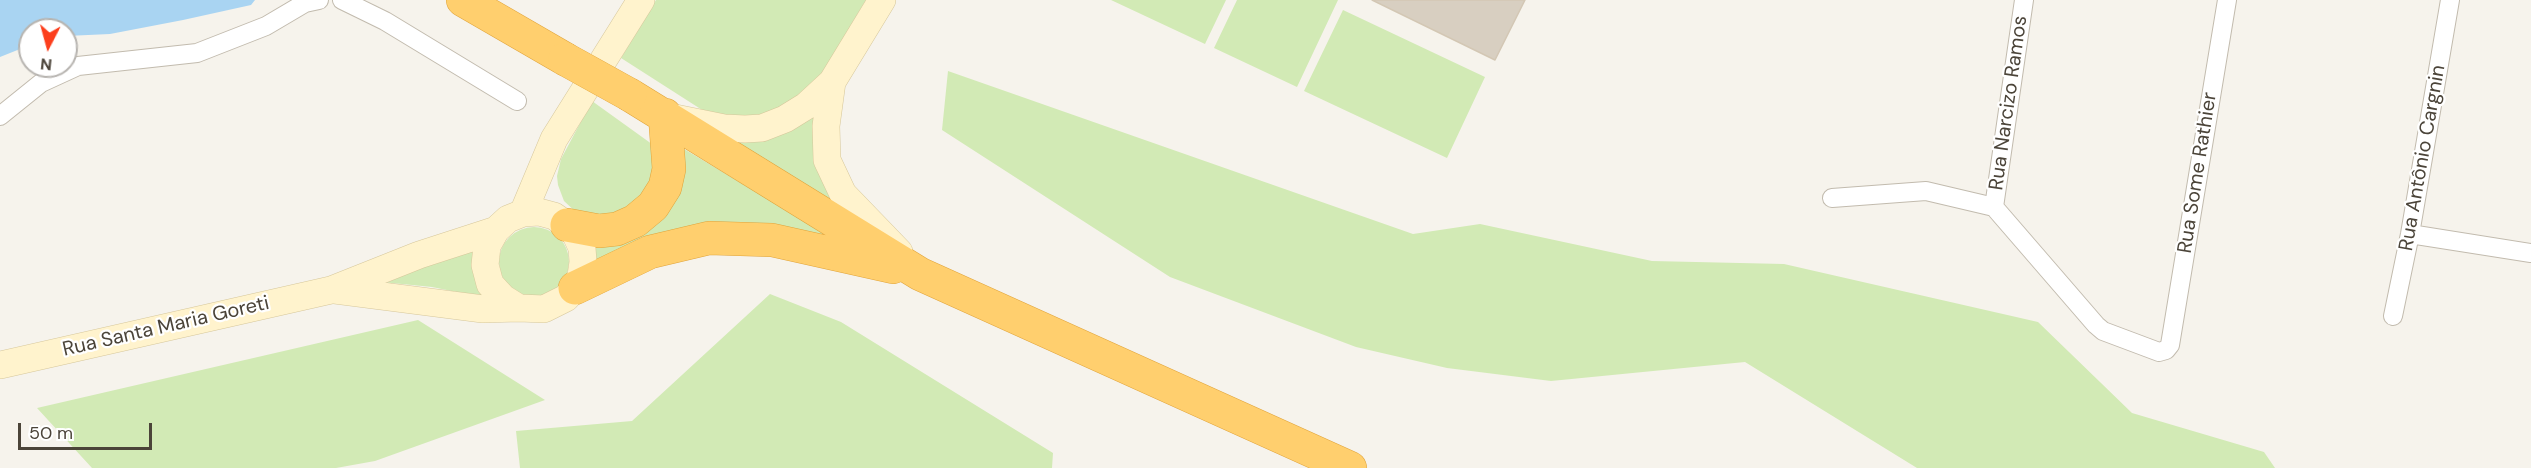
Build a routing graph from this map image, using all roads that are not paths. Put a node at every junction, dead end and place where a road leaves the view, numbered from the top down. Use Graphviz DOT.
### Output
graph roads {
  1 [pos="319,0"];
  2 [pos="342,0"];
  3 [pos="463,0"];
  4 [pos="641,0"];
  5 [pos="882,0"];
  6 [pos="2024,0"];
  7 [pos="2227,0"];
  8 [pos="2450,0"];
  9 [pos="832,82"];
  10 [pos="517,100"];
  11 [pos="664,115"];
  12 [pos="0,116"];
  13 [pos="1832,198"];
  14 [pos="1994,207"];
  15 [pos="523,213"];
  16 [pos="567,225"];
  17 [pos="496,230"];
  18 [pos="2410,234"];
  19 [pos="2531,254"];
  20 [pos="920,274"];
  21 [pos="574,288"];
  22 [pos="331,290"];
  23 [pos="519,308"];
  24 [pos="2393,316"];
  25 [pos="0,365"];
  26 [pos="1350,468"];
  1 -- 12 [label="street"];
  2 -- 10 [label="street"];
  3 -- 11 [label="highway, bridge"];
  4 -- 15 [label="street"];
  5 -- 9 [label="street"];
  6 -- 14 [label="street, Rua Narcizo Ramos"];
  7 -- 14 [label="street, Rua Some Rathier"];
  8 -- 18 [label="street, Rua Antônio Cargnin"];
  9 -- 11 [label="street"];
  9 -- 20 [label="street"];
  11 -- 16 [label="highway"];
  11 -- 20 [label="highway"];
  13 -- 14 [label="street"];
  15 -- 16 [label="street"];
  15 -- 17 [label="street"];
  16 -- 21 [label="street"];
  17 -- 22 [label="street, Rua Santa Maria Goreti"];
  17 -- 23 [label="street"];
  18 -- 19 [label="street"];
  18 -- 24 [label="street, Rua Antônio Cargnin"];
  20 -- 21 [label="highway"];
  20 -- 26 [label="highway"];
  21 -- 23 [label="street"];
  22 -- 23 [label="street, Rua Santa Maria Goreti"];
  22 -- 25 [label="street, Rua Santa Maria Goreti"];
}
